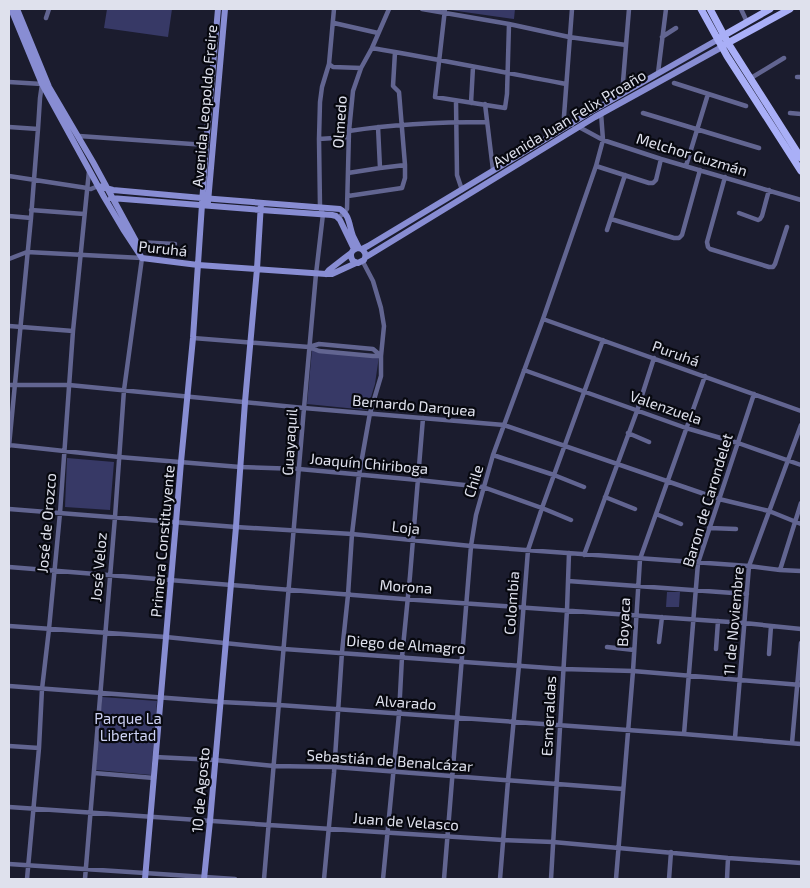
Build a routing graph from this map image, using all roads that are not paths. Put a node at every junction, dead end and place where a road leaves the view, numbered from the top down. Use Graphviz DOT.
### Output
graph roads {
  1 [pos="11,9"];
  2 [pos="17,9"];
  3 [pos="49,9"];
  4 [pos="218,9"];
  5 [pos="225,9"];
  6 [pos="334,9"];
  7 [pos="389,9"];
  8 [pos="422,9"];
  9 [pos="572,9"];
  10 [pos="629,9"];
  11 [pos="666,9"];
  12 [pos="701,9"];
  13 [pos="710,9"];
  14 [pos="741,9"];
  15 [pos="770,9"];
  16 [pos="790,9"];
  17 [pos="445,10"];
  18 [pos="46,18"];
  19 [pos="746,22"];
  20 [pos="334,23"];
  21 [pos="510,24"];
  22 [pos="676,28"];
  23 [pos="378,33"];
  24 [pos="569,37"];
  25 [pos="662,37"];
  26 [pos="721,38"];
  27 [pos="626,45"];
  28 [pos="725,45"];
  29 [pos="372,48"];
  30 [pos="396,52"];
  31 [pos="784,58"];
  32 [pos="440,59"];
  33 [pos="329,64"];
  34 [pos="473,67"];
  35 [pos="361,68"];
  36 [pos="508,73"];
  37 [pos="658,73"];
  38 [pos="751,78"];
  39 [pos="9,82"];
  40 [pos="45,83"];
  41 [pos="674,83"];
  42 [pos="566,84"];
  43 [pos="622,94"];
  44 [pos="708,94"];
  45 [pos="456,101"];
  46 [pos="471,103"];
  47 [pos="485,104"];
  48 [pos="746,106"];
  49 [pos="601,110"];
  50 [pos="643,113"];
  51 [pos="790,113"];
  52 [pos="801,114"];
  53 [pos="456,122"];
  54 [pos="487,122"];
  55 [pos="402,125"];
  56 [pos="570,125"];
  57 [pos="579,126"];
  58 [pos="9,127"];
  59 [pos="378,127"];
  60 [pos="38,129"];
  61 [pos="697,129"];
  62 [pos="349,130"];
  63 [pos="78,136"];
  64 [pos="349,137"];
  65 [pos="318,139"];
  66 [pos="603,140"];
  67 [pos="206,145"];
  68 [pos="759,148"];
  69 [pos="801,156"];
  70 [pos="661,159"];
  71 [pos="405,165"];
  72 [pos="596,166"];
  73 [pos="686,166"];
  74 [pos="380,168"];
  75 [pos="89,170"];
  76 [pos="493,170"];
  77 [pos="700,170"];
  78 [pos="801,171"];
  79 [pos="348,173"];
  80 [pos="624,175"];
  81 [pos="9,176"];
  82 [pos="725,177"];
  83 [pos="34,179"];
  84 [pos="98,186"];
  85 [pos="107,188"];
  86 [pos="89,189"];
  87 [pos="462,190"];
  88 [pos="770,190"];
  89 [pos="348,196"];
  90 [pos="104,197"];
  91 [pos="112,198"];
  92 [pos="801,200"];
  93 [pos="205,202"];
  94 [pos="261,207"];
  95 [pos="320,207"];
  96 [pos="31,210"];
  97 [pos="344,212"];
  98 [pos="739,213"];
  99 [pos="84,214"];
  100 [pos="323,214"];
  101 [pos="9,216"];
  102 [pos="31,218"];
  103 [pos="338,218"];
  104 [pos="611,218"];
  105 [pos="787,227"];
  106 [pos="607,230"];
  107 [pos="136,242"];
  108 [pos="175,244"];
  109 [pos="356,250"];
  110 [pos="27,252"];
  111 [pos="80,254"];
  112 [pos="142,258"];
  113 [pos="9,259"];
  114 [pos="361,260"];
  115 [pos="198,265"];
  116 [pos="256,269"];
  117 [pos="316,274"];
  118 [pos="326,274"];
  119 [pos="543,319"];
  120 [pos="9,326"];
  121 [pos="20,326"];
  122 [pos="74,331"];
  123 [pos="193,338"];
  124 [pos="603,340"];
  125 [pos="251,341"];
  126 [pos="309,347"];
  127 [pos="381,356"];
  128 [pos="654,358"];
  129 [pos="524,370"];
  130 [pos="705,376"];
  131 [pos="12,385"];
  132 [pos="69,385"];
  133 [pos="124,390"];
  134 [pos="584,392"];
  135 [pos="754,394"];
  136 [pos="187,397"];
  137 [pos="245,402"];
  138 [pos="304,408"];
  139 [pos="637,411"];
  140 [pos="801,411"];
  141 [pos="370,413"];
  142 [pos="423,418"];
  143 [pos="504,425"];
  144 [pos="801,425"];
  145 [pos="686,428"];
  146 [pos="628,433"];
  147 [pos="800,434"];
  148 [pos="649,442"];
  149 [pos="738,443"];
  150 [pos="9,446"];
  151 [pos="565,446"];
  152 [pos="65,450"];
  153 [pos="493,455"];
  154 [pos="119,457"];
  155 [pos="788,460"];
  156 [pos="181,462"];
  157 [pos="616,464"];
  158 [pos="801,465"];
  159 [pos="240,467"];
  160 [pos="299,469"];
  161 [pos="359,475"];
  162 [pos="554,475"];
  163 [pos="418,480"];
  164 [pos="667,481"];
  165 [pos="584,486"];
  166 [pos="483,487"];
  167 [pos="604,496"];
  168 [pos="719,499"];
  169 [pos="801,503"];
  170 [pos="542,508"];
  171 [pos="635,508"];
  172 [pos="9,509"];
  173 [pos="769,511"];
  174 [pos="60,513"];
  175 [pos="656,514"];
  176 [pos="115,518"];
  177 [pos="571,520"];
  178 [pos="795,521"];
  179 [pos="176,522"];
  180 [pos="681,524"];
  181 [pos="801,524"];
  182 [pos="236,527"];
  183 [pos="709,528"];
  184 [pos="736,529"];
  185 [pos="293,531"];
  186 [pos="352,534"];
  187 [pos="412,540"];
  188 [pos="471,546"];
  189 [pos="528,550"];
  190 [pos="569,553"];
  191 [pos="584,555"];
  192 [pos="640,559"];
  193 [pos="698,562"];
  194 [pos="749,566"];
  195 [pos="9,567"];
  196 [pos="780,570"];
  197 [pos="55,571"];
  198 [pos="801,571"];
  199 [pos="110,575"];
  200 [pos="171,580"];
  201 [pos="568,581"];
  202 [pos="231,585"];
  203 [pos="638,586"];
  204 [pos="289,589"];
  205 [pos="695,591"];
  206 [pos="348,594"];
  207 [pos="746,594"];
  208 [pos="408,599"];
  209 [pos="466,603"];
  210 [pos="523,608"];
  211 [pos="567,610"];
  212 [pos="636,615"];
  213 [pos="662,617"];
  214 [pos="693,619"];
  215 [pos="718,621"];
  216 [pos="744,623"];
  217 [pos="9,626"];
  218 [pos="771,626"];
  219 [pos="49,629"];
  220 [pos="801,629"];
  221 [pos="105,633"];
  222 [pos="166,638"];
  223 [pos="658,642"];
  224 [pos="225,643"];
  225 [pos="801,643"];
  226 [pos="607,647"];
  227 [pos="284,649"];
  228 [pos="716,649"];
  229 [pos="634,650"];
  230 [pos="342,652"];
  231 [pos="769,654"];
  232 [pos="402,657"];
  233 [pos="462,661"];
  234 [pos="519,665"];
  235 [pos="563,669"];
  236 [pos="633,671"];
  237 [pos="688,676"];
  238 [pos="740,680"];
  239 [pos="799,684"];
  240 [pos="9,686"];
  241 [pos="42,688"];
  242 [pos="100,693"];
  243 [pos="160,697"];
  244 [pos="220,702"];
  245 [pos="279,705"];
  246 [pos="339,710"];
  247 [pos="399,714"];
  248 [pos="457,718"];
  249 [pos="514,722"];
  250 [pos="560,726"];
  251 [pos="628,730"];
  252 [pos="684,734"];
  253 [pos="736,738"];
  254 [pos="792,743"];
  255 [pos="801,744"];
  256 [pos="9,746"];
  257 [pos="38,748"];
  258 [pos="155,756"];
  259 [pos="215,760"];
  260 [pos="274,766"];
  261 [pos="334,767"];
  262 [pos="393,771"];
  263 [pos="94,773"];
  264 [pos="452,776"];
  265 [pos="154,778"];
  266 [pos="508,780"];
  267 [pos="557,784"];
  268 [pos="623,790"];
  269 [pos="9,807"];
  270 [pos="33,809"];
  271 [pos="90,813"];
  272 [pos="150,817"];
  273 [pos="210,821"];
  274 [pos="269,825"];
  275 [pos="328,829"];
  276 [pos="388,832"];
  277 [pos="448,836"];
  278 [pos="503,840"];
  279 [pos="553,842"];
  280 [pos="618,848"];
  281 [pos="671,852"];
  282 [pos="728,858"];
  283 [pos="801,863"];
  284 [pos="9,864"];
  285 [pos="28,865"];
  286 [pos="86,869"];
  287 [pos="145,876"];
  288 [pos="204,878"];
  289 [pos="27,879"];
  290 [pos="85,879"];
  291 [pos="235,879"];
  292 [pos="264,879"];
  293 [pos="324,879"];
  294 [pos="383,879"];
  295 [pos="444,879"];
  296 [pos="500,879"];
  297 [pos="550,879"];
  298 [pos="616,879"];
  299 [pos="669,879"];
  300 [pos="727,879"];
  1 -- 40 [label="street"];
  2 -- 40 [label="street"];
  3 -- 18 [label="street"];
  4 -- 67 [label="street, Avenida Leopoldo Freire"];
  5 -- 93 [label="street, Avenida Leopoldo Freire"];
  6 -- 20 [label="street, Guayaquil"];
  7 -- 23 [label="street, Olmedo"];
  8 -- 17 [label="street"];
  9 -- 24 [label="street"];
  10 -- 27 [label="street"];
  11 -- 25 [label="street"];
  12 -- 26 [label="main road"];
  13 -- 26 [label="main road"];
  14 -- 19 [label="street"];
  15 -- 19 [label="main road, Avenida Juan Felix Proaño"];
  16 -- 28 [label="main road, Avenida Juan Felix Proaño"];
  17 -- 21 [label="street"];
  17 -- 32 [label="street"];
  19 -- 26 [label="main road, Avenida Juan Felix Proaño"];
  20 -- 23 [label="street"];
  20 -- 33 [label="street, Guayaquil"];
  21 -- 24 [label="street"];
  21 -- 36 [label="street"];
  22 -- 25 [label="street"];
  23 -- 29 [label="street, Olmedo"];
  24 -- 27 [label="street"];
  24 -- 42 [label="street"];
  25 -- 37 [label="street"];
  26 -- 28 [label="main road"];
  26 -- 37 [label="street, Avenida Juan Felix Proaño"];
  27 -- 43 [label="street"];
  28 -- 38 [label="main road"];
  28 -- 49 [label="street, Avenida Juan Felix Proaño"];
  28 -- 78 [label="main road"];
  29 -- 30 [label="street"];
  29 -- 35 [label="street, Olmedo"];
  30 -- 32 [label="street"];
  30 -- 55 [label="street"];
  31 -- 38 [label="street"];
  32 -- 34 [label="street"];
  32 -- 45 [label="street"];
  33 -- 35 [label="street"];
  33 -- 65 [label="street, Guayaquil"];
  34 -- 36 [label="street"];
  34 -- 46 [label="street"];
  35 -- 62 [label="street, Olmedo"];
  36 -- 42 [label="street"];
  36 -- 47 [label="street"];
  37 -- 43 [label="street, Avenida Juan Felix Proaño"];
  38 -- 69 [label="main road"];
  39 -- 40 [label="street"];
  40 -- 60 [label="street"];
  40 -- 63 [label="street"];
  40 -- 75 [label="street"];
  41 -- 44 [label="street"];
  42 -- 56 [label="street"];
  43 -- 49 [label="street, Avenida Juan Felix Proaño"];
  44 -- 48 [label="street"];
  44 -- 61 [label="street"];
  45 -- 46 [label="street"];
  45 -- 53 [label="street"];
  46 -- 47 [label="street"];
  47 -- 54 [label="street"];
  49 -- 56 [label="street, Avenida Juan Felix Proaño"];
  49 -- 57 [label="street, Avenida Juan Felix Proaño"];
  49 -- 66 [label="street, Chile"];
  50 -- 61 [label="street"];
  51 -- 52 [label="street"];
  53 -- 54 [label="street"];
  53 -- 55 [label="street"];
  53 -- 87 [label="street"];
  54 -- 76 [label="street"];
  55 -- 59 [label="street"];
  55 -- 71 [label="street"];
  56 -- 57 [label="street"];
  56 -- 76 [label="street, Avenida Juan Felix Proaño"];
  57 -- 66 [label="street, Melchor Guzmán"];
  57 -- 114 [label="street, Avenida Juan Felix Proaño"];
  58 -- 60 [label="street"];
  59 -- 62 [label="street"];
  59 -- 74 [label="street"];
  60 -- 83 [label="street"];
  61 -- 68 [label="street"];
  61 -- 73 [label="street"];
  62 -- 64 [label="street, Olmedo"];
  63 -- 67 [label="street"];
  63 -- 85 [label="street"];
  64 -- 65 [label="street"];
  64 -- 79 [label="street, Olmedo"];
  65 -- 95 [label="street, Guayaquil"];
  66 -- 70 [label="street, Melchor Guzmán"];
  66 -- 72 [label="street, Chile"];
  67 -- 93 [label="street, Avenida Leopoldo Freire"];
  70 -- 73 [label="street, Melchor Guzmán"];
  70 -- 80 [label="street"];
  71 -- 74 [label="street"];
  71 -- 89 [label="street"];
  72 -- 80 [label="street"];
  72 -- 119 [label="street, Chile"];
  73 -- 77 [label="street, Melchor Guzmán"];
  74 -- 79 [label="street"];
  75 -- 84 [label="street"];
  75 -- 86 [label="street, José de Orozco"];
  76 -- 87 [label="street, Avenida Juan Felix Proaño"];
  77 -- 82 [label="street, Melchor Guzmán"];
  77 -- 104 [label="street"];
  79 -- 89 [label="street, Olmedo"];
  80 -- 104 [label="street"];
  81 -- 83 [label="street"];
  82 -- 88 [label="street, Melchor Guzmán"];
  82 -- 105 [label="street"];
  83 -- 86 [label="street"];
  83 -- 96 [label="street"];
  84 -- 85 [label="street"];
  84 -- 86 [label="street"];
  84 -- 90 [label="street"];
  85 -- 91 [label="street"];
  85 -- 93 [label="street"];
  86 -- 90 [label="street"];
  86 -- 99 [label="street, José de Orozco"];
  87 -- 109 [label="street, Avenida Juan Felix Proaño"];
  88 -- 92 [label="street, Melchor Guzmán"];
  88 -- 98 [label="street"];
  89 -- 97 [label="street, Olmedo"];
  90 -- 91 [label="street"];
  90 -- 112 [label="street"];
  91 -- 93 [label="street"];
  91 -- 107 [label="street"];
  93 -- 94 [label="street"];
  93 -- 115 [label="street, Primera Constituyente"];
  94 -- 95 [label="street"];
  94 -- 100 [label="street"];
  94 -- 116 [label="street, 10 de Agosto"];
  95 -- 97 [label="street"];
  95 -- 100 [label="street, Guayaquil"];
  96 -- 99 [label="street"];
  96 -- 102 [label="street"];
  97 -- 103 [label="street"];
  97 -- 109 [label="street"];
  99 -- 111 [label="street, José de Orozco"];
  100 -- 103 [label="street"];
  100 -- 117 [label="street, Guayaquil"];
  101 -- 102 [label="street"];
  102 -- 110 [label="street"];
  103 -- 109 [label="street"];
  104 -- 106 [label="street"];
  107 -- 108 [label="street"];
  107 -- 112 [label="street"];
  109 -- 114 [label="street"];
  109 -- 114 [label="street"];
  109 -- 118 [label="street, Avenida Juan Felix Proaño"];
  110 -- 111 [label="street, Puruhá"];
  110 -- 113 [label="street, Puruhá"];
  110 -- 121 [label="street"];
  111 -- 112 [label="street, Puruhá"];
  111 -- 122 [label="street, José de Orozco"];
  112 -- 115 [label="street, Puruhá"];
  112 -- 133 [label="street, José Veloz"];
  114 -- 118 [label="street, Avenida Juan Felix Proaño"];
  114 -- 127 [label="street"];
  115 -- 116 [label="street, Puruhá"];
  115 -- 123 [label="street, Primera Constituyente"];
  116 -- 117 [label="street, Puruhá"];
  116 -- 125 [label="street, 10 de Agosto"];
  117 -- 118 [label="street, Avenida Juan Felix Proaño"];
  117 -- 126 [label="street, Guayaquil"];
  119 -- 124 [label="street, Puruhá"];
  119 -- 129 [label="street, Chile"];
  120 -- 121 [label="street"];
  121 -- 122 [label="street"];
  121 -- 131 [label="street"];
  122 -- 132 [label="street, José de Orozco"];
  123 -- 125 [label="street"];
  123 -- 136 [label="street, Primera Constituyente"];
  124 -- 128 [label="street, Puruhá"];
  124 -- 134 [label="street, Colombia"];
  125 -- 126 [label="street"];
  125 -- 137 [label="street, 10 de Agosto"];
  126 -- 127 [label="street"];
  126 -- 138 [label="street, Guayaquil"];
  127 -- 141 [label="street"];
  128 -- 130 [label="street, Puruhá"];
  128 -- 139 [label="street"];
  129 -- 134 [label="street, Valenzuela"];
  129 -- 143 [label="street, Chile"];
  130 -- 135 [label="street, Puruhá"];
  130 -- 145 [label="street, Boyaca"];
  131 -- 132 [label="street, Bernardo Darquea"];
  131 -- 150 [label="street"];
  132 -- 133 [label="street, Bernardo Darquea"];
  132 -- 152 [label="street, José de Orozco"];
  133 -- 136 [label="street, Bernardo Darquea"];
  133 -- 154 [label="street, José Veloz"];
  134 -- 139 [label="street, Valenzuela"];
  134 -- 151 [label="street, Colombia"];
  135 -- 140 [label="street, Puruhá"];
  135 -- 149 [label="street, Baron de Carondelet"];
  136 -- 137 [label="street, Bernardo Darquea"];
  136 -- 156 [label="street, Primera Constituyente"];
  137 -- 138 [label="street, Bernardo Darquea"];
  137 -- 159 [label="street, 10 de Agosto"];
  138 -- 141 [label="street, Bernardo Darquea"];
  138 -- 160 [label="street, Guayaquil"];
  139 -- 145 [label="street, Valenzuela"];
  139 -- 146 [label="street"];
  141 -- 142 [label="street, Bernardo Darquea"];
  141 -- 161 [label="street"];
  142 -- 143 [label="street, Bernardo Darquea"];
  142 -- 163 [label="street"];
  143 -- 151 [label="street, Bernardo Darquea"];
  143 -- 153 [label="street, Chile"];
  144 -- 147 [label="street, 11 de Noviembre"];
  145 -- 149 [label="street, Valenzuela"];
  145 -- 164 [label="street, Boyaca"];
  146 -- 148 [label="street"];
  146 -- 157 [label="street"];
  147 -- 155 [label="street, 11 de Noviembre"];
  149 -- 155 [label="street, Valenzuela"];
  149 -- 168 [label="street, Baron de Carondelet"];
  150 -- 152 [label="street, Joaquín Chiriboga"];
  151 -- 157 [label="street, Bernardo Darquea"];
  151 -- 162 [label="street, Colombia"];
  152 -- 154 [label="street, Joaquín Chiriboga"];
  152 -- 174 [label="street, José de Orozco"];
  153 -- 162 [label="street"];
  153 -- 166 [label="street, Chile"];
  154 -- 156 [label="street, Joaquín Chiriboga"];
  154 -- 176 [label="street, José Veloz"];
  155 -- 158 [label="street, Valenzuela"];
  155 -- 173 [label="street, 11 de Noviembre"];
  156 -- 159 [label="street, Joaquín Chiriboga"];
  156 -- 179 [label="street, Primera Constituyente"];
  157 -- 164 [label="street, Bernardo Darquea"];
  157 -- 167 [label="street"];
  159 -- 160 [label="street, Joaquín Chiriboga"];
  159 -- 182 [label="street, 10 de Agosto"];
  160 -- 161 [label="street, Joaquín Chiriboga"];
  160 -- 185 [label="street, Guayaquil"];
  161 -- 163 [label="street, Joaquín Chiriboga"];
  161 -- 186 [label="street"];
  162 -- 165 [label="street"];
  162 -- 170 [label="street, Colombia"];
  163 -- 166 [label="street, Joaquín Chiriboga"];
  163 -- 187 [label="street"];
  164 -- 168 [label="street, Bernardo Darquea"];
  164 -- 175 [label="street, Boyaca"];
  166 -- 170 [label="street, Joaquín Chiriboga"];
  166 -- 188 [label="street, Chile"];
  167 -- 171 [label="street"];
  167 -- 191 [label="street"];
  168 -- 173 [label="street, Bernardo Darquea"];
  168 -- 183 [label="street, Baron de Carondelet"];
  169 -- 178 [label="street"];
  170 -- 177 [label="street, Joaquín Chiriboga"];
  170 -- 189 [label="street, Colombia"];
  172 -- 174 [label="street, Loja"];
  173 -- 178 [label="street, Bernardo Darquea"];
  173 -- 194 [label="street, 11 de Noviembre"];
  174 -- 176 [label="street, Loja"];
  174 -- 197 [label="street, José de Orozco"];
  175 -- 180 [label="street"];
  175 -- 192 [label="street, Boyaca"];
  176 -- 179 [label="street, Loja"];
  176 -- 199 [label="street, José Veloz"];
  178 -- 181 [label="street, Bernardo Darquea"];
  178 -- 196 [label="street"];
  179 -- 182 [label="street, Loja"];
  179 -- 200 [label="street, Primera Constituyente"];
  182 -- 185 [label="street, Loja"];
  182 -- 202 [label="street, 10 de Agosto"];
  183 -- 184 [label="street"];
  183 -- 193 [label="street, Baron de Carondelet"];
  185 -- 186 [label="street, Loja"];
  185 -- 204 [label="street, Guayaquil"];
  186 -- 187 [label="street, Loja"];
  186 -- 206 [label="street"];
  187 -- 188 [label="street, Loja"];
  187 -- 208 [label="street"];
  188 -- 189 [label="street, Loja"];
  188 -- 209 [label="street, Chile"];
  189 -- 190 [label="street, Loja"];
  189 -- 210 [label="street, Colombia"];
  190 -- 191 [label="street, Loja"];
  190 -- 201 [label="street, Esmeraldas"];
  191 -- 192 [label="street, Loja"];
  192 -- 193 [label="street, Loja"];
  192 -- 203 [label="street, Boyaca"];
  193 -- 194 [label="street, Loja"];
  193 -- 205 [label="street, Baron de Carondelet"];
  194 -- 196 [label="street, Loja"];
  194 -- 207 [label="street, 11 de Noviembre"];
  195 -- 197 [label="street, Morona"];
  196 -- 198 [label="street, Loja"];
  197 -- 199 [label="street, Morona"];
  197 -- 219 [label="street, José de Orozco"];
  199 -- 200 [label="street, Morona"];
  199 -- 221 [label="street, José Veloz"];
  200 -- 202 [label="street, Morona"];
  200 -- 222 [label="street, Primera Constituyente"];
  201 -- 203 [label="street"];
  201 -- 211 [label="street, Esmeraldas"];
  202 -- 204 [label="street, Morona"];
  202 -- 224 [label="street, 10 de Agosto"];
  203 -- 205 [label="street"];
  203 -- 212 [label="street, Boyaca"];
  204 -- 206 [label="street, Morona"];
  204 -- 227 [label="street, Guayaquil"];
  205 -- 207 [label="street"];
  205 -- 214 [label="street, Baron de Carondelet"];
  206 -- 208 [label="street, Morona"];
  206 -- 230 [label="street"];
  207 -- 216 [label="street, 11 de Noviembre"];
  208 -- 209 [label="street, Morona"];
  208 -- 232 [label="street"];
  209 -- 210 [label="street, Morona"];
  209 -- 233 [label="street, Chile"];
  210 -- 211 [label="street, Morona"];
  210 -- 234 [label="street, Colombia"];
  211 -- 212 [label="street, Morona"];
  211 -- 235 [label="street, Esmeraldas"];
  212 -- 213 [label="street, Morona"];
  212 -- 229 [label="street, Boyaca"];
  213 -- 214 [label="street, Morona"];
  213 -- 223 [label="street"];
  214 -- 215 [label="street, Morona"];
  214 -- 237 [label="street, Baron de Carondelet"];
  215 -- 216 [label="street, Morona"];
  215 -- 228 [label="street"];
  216 -- 218 [label="street, Morona"];
  216 -- 238 [label="street, 11 de Noviembre"];
  217 -- 219 [label="street, Diego de Almagro"];
  218 -- 220 [label="street, Morona"];
  218 -- 231 [label="street"];
  219 -- 221 [label="street, Diego de Almagro"];
  219 -- 241 [label="street, José de Orozco"];
  221 -- 222 [label="street, Diego de Almagro"];
  221 -- 242 [label="street, José Veloz"];
  222 -- 224 [label="street, Diego de Almagro"];
  222 -- 243 [label="street, Primera Constituyente"];
  224 -- 227 [label="street, Diego de Almagro"];
  224 -- 244 [label="street, 10 de Agosto"];
  225 -- 239 [label="street"];
  226 -- 229 [label="street"];
  227 -- 230 [label="street, Diego de Almagro"];
  227 -- 245 [label="street, Guayaquil"];
  229 -- 236 [label="street, Boyaca"];
  230 -- 232 [label="street, Diego de Almagro"];
  230 -- 246 [label="street"];
  232 -- 233 [label="street, Diego de Almagro"];
  232 -- 247 [label="street"];
  233 -- 234 [label="street, Diego de Almagro"];
  233 -- 248 [label="street, Chile"];
  234 -- 235 [label="street, Diego de Almagro"];
  234 -- 249 [label="street, Colombia"];
  235 -- 236 [label="street, Diego de Almagro"];
  235 -- 250 [label="street, Esmeraldas"];
  236 -- 237 [label="street, Diego de Almagro"];
  236 -- 251 [label="street, Boyaca"];
  237 -- 238 [label="street, Diego de Almagro"];
  237 -- 252 [label="street, Baron de Carondelet"];
  238 -- 239 [label="street, Diego de Almagro"];
  238 -- 253 [label="street, 11 de Noviembre"];
  239 -- 254 [label="street"];
  240 -- 241 [label="street, Alvarado"];
  241 -- 242 [label="street, Alvarado"];
  241 -- 257 [label="street, José de Orozco"];
  242 -- 243 [label="street, Alvarado"];
  242 -- 263 [label="street, José Veloz"];
  243 -- 244 [label="street, Alvarado"];
  243 -- 258 [label="street, Primera Constituyente"];
  244 -- 245 [label="street, Alvarado"];
  244 -- 259 [label="street, 10 de Agosto"];
  245 -- 246 [label="street, Alvarado"];
  245 -- 260 [label="street, Guayaquil"];
  246 -- 247 [label="street, Alvarado"];
  246 -- 261 [label="street"];
  247 -- 248 [label="street, Alvarado"];
  247 -- 262 [label="street"];
  248 -- 249 [label="street, Alvarado"];
  248 -- 264 [label="street, Chile"];
  249 -- 250 [label="street, Alvarado"];
  249 -- 266 [label="street, Colombia"];
  250 -- 251 [label="street, Alvarado"];
  250 -- 267 [label="street, Esmeraldas"];
  251 -- 252 [label="street, Alvarado"];
  251 -- 268 [label="street, Boyaca"];
  252 -- 253 [label="street, Alvarado"];
  253 -- 254 [label="street, Alvarado"];
  254 -- 255 [label="street, Alvarado"];
  256 -- 257 [label="street"];
  257 -- 270 [label="street, José de Orozco"];
  258 -- 259 [label="street, Sebastián de Benalcázar"];
  258 -- 265 [label="street, Primera Constituyente"];
  259 -- 260 [label="street, Sebastián de Benalcázar"];
  259 -- 273 [label="street, 10 de Agosto"];
  260 -- 261 [label="street, Sebastián de Benalcázar"];
  260 -- 274 [label="street, Guayaquil"];
  261 -- 262 [label="street, Sebastián de Benalcázar"];
  261 -- 275 [label="street"];
  262 -- 264 [label="street, Sebastián de Benalcázar"];
  262 -- 276 [label="street"];
  263 -- 265 [label="street"];
  263 -- 271 [label="street, José Veloz"];
  264 -- 266 [label="street, Sebastián de Benalcázar"];
  264 -- 277 [label="street, Chile"];
  265 -- 272 [label="street, Primera Constituyente"];
  266 -- 267 [label="street, Sebastián de Benalcázar"];
  266 -- 278 [label="street, Colombia"];
  267 -- 268 [label="street, Sebastián de Benalcázar"];
  267 -- 279 [label="street, Esmeraldas"];
  268 -- 280 [label="street, Boyaca"];
  269 -- 270 [label="street, Juan de Velasco"];
  270 -- 271 [label="street, Juan de Velasco"];
  270 -- 285 [label="street, José de Orozco"];
  271 -- 272 [label="street, Juan de Velasco"];
  271 -- 286 [label="street, José Veloz"];
  272 -- 273 [label="street, Juan de Velasco"];
  272 -- 287 [label="street, Primera Constituyente"];
  273 -- 274 [label="street, Juan de Velasco"];
  273 -- 288 [label="street, 10 de Agosto"];
  274 -- 275 [label="street, Juan de Velasco"];
  274 -- 292 [label="street, Guayaquil"];
  275 -- 276 [label="street, Juan de Velasco"];
  275 -- 293 [label="street"];
  276 -- 277 [label="street, Juan de Velasco"];
  276 -- 294 [label="street"];
  277 -- 278 [label="street, Juan de Velasco"];
  277 -- 295 [label="street, Chile"];
  278 -- 279 [label="street, Juan de Velasco"];
  278 -- 296 [label="street, Colombia"];
  279 -- 280 [label="street, Juan de Velasco"];
  279 -- 297 [label="street, Esmeraldas"];
  280 -- 281 [label="street, Juan de Velasco"];
  280 -- 298 [label="street, Boyaca"];
  281 -- 282 [label="street, Juan de Velasco"];
  281 -- 299 [label="street"];
  282 -- 283 [label="street, Juan de Velasco"];
  282 -- 300 [label="street"];
  284 -- 285 [label="street"];
  285 -- 286 [label="street"];
  285 -- 289 [label="street, José de Orozco"];
  286 -- 287 [label="street"];
  286 -- 290 [label="street, José Veloz"];
  287 -- 288 [label="street"];
  288 -- 291 [label="street"];
}
